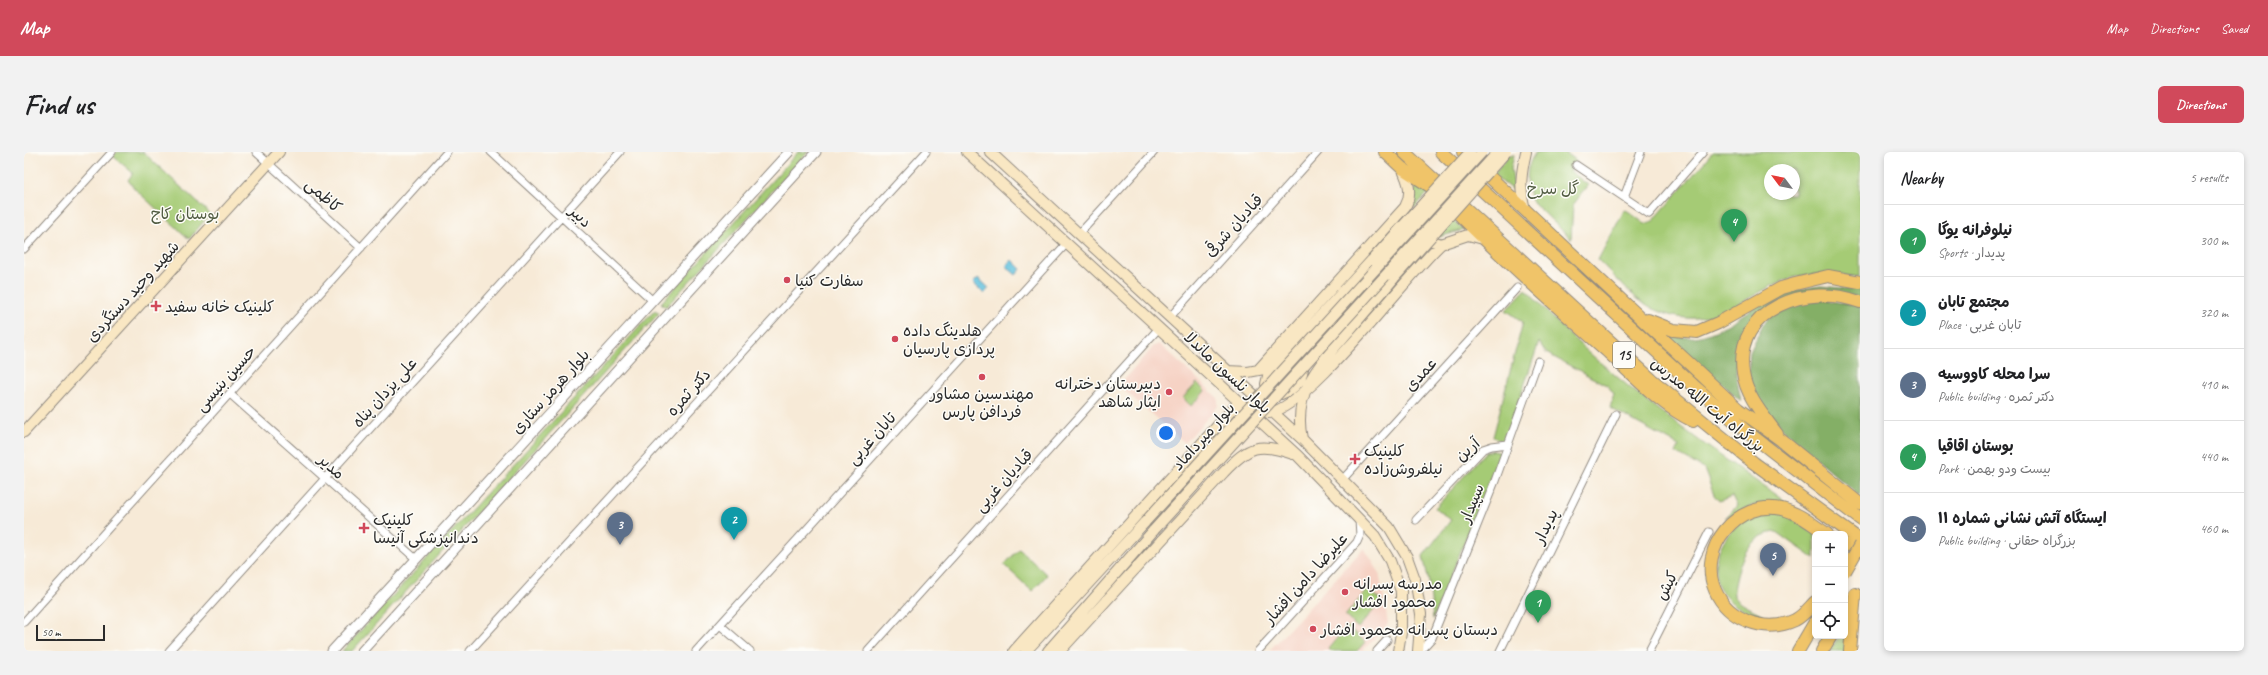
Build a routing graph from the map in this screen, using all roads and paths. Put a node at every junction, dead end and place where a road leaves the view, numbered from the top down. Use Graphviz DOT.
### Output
graph roads {
  1 [pos="112,152"];
  2 [pos="256,152"];
  3 [pos="279,152"];
  4 [pos="447,152"];
  5 [pos="491,152"];
  6 [pos="620,152"];
  7 [pos="789,152"];
  8 [pos="816,152"];
  9 [pos="926,152"];
  10 [pos="967,152"];
  11 [pos="1154,152"];
  12 [pos="1318,152"];
  13 [pos="1385,152"];
  14 [pos="1404,152"];
  15 [pos="1441,152"];
  16 [pos="1462,152"];
  17 [pos="1470,152"];
  18 [pos="1482,152"];
  19 [pos="1498,152"];
  20 [pos="1506,152"];
  21 [pos="1511,152"];
  22 [pos="1526,152"];
  23 [pos="1642,152"];
  24 [pos="1703,152"];
  25 [pos="992,153"];
  26 [pos="269,163"];
  27 [pos="1576,165"];
  28 [pos="1402,168"];
  29 [pos="1624,197"];
  30 [pos="1525,210"];
  31 [pos="562,217"];
  32 [pos="1079,234"];
  33 [pos="1483,239"];
  34 [pos="1067,243"];
  35 [pos="1441,244"];
  36 [pos="361,248"];
  37 [pos="24,249"];
  38 [pos="1860,282"];
  39 [pos="1517,288"];
  40 [pos="1622,300"];
  41 [pos="653,301"];
  42 [pos="1860,302"];
  43 [pos="1170,317"];
  44 [pos="1158,328"];
  45 [pos="1538,360"];
  46 [pos="1274,368"];
  47 [pos="1258,370"];
  48 [pos="1227,371"];
  49 [pos="1306,390"];
  50 [pos="230,394"];
  51 [pos="1239,402"];
  52 [pos="1273,413"];
  53 [pos="1252,414"];
  54 [pos="1616,414"];
  55 [pos="1282,421"];
  56 [pos="1271,431"];
  57 [pos="24,432"];
  58 [pos="1714,432"];
  59 [pos="1302,439"];
  60 [pos="1781,440"];
  61 [pos="1508,444"];
  62 [pos="1199,447"];
  63 [pos="1298,456"];
  64 [pos="1795,469"];
  65 [pos="1224,472"];
  66 [pos="325,478"];
  67 [pos="1343,479"];
  68 [pos="1860,504"];
  69 [pos="1359,519"];
  70 [pos="1860,519"];
  71 [pos="1416,520"];
  72 [pos="1822,531"];
  73 [pos="1709,532"];
  74 [pos="1860,540"];
  75 [pos="1848,545"];
  76 [pos="1860,545"];
  77 [pos="1860,550"];
  78 [pos="416,560"];
  79 [pos="1847,567"];
  80 [pos="1858,590"];
  81 [pos="1814,603"];
  82 [pos="1848,607"];
  83 [pos="24,622"];
  84 [pos="720,624"];
  85 [pos="1812,627"];
  86 [pos="1829,639"];
  87 [pos="1386,640"];
  88 [pos="169,651"];
  89 [pos="332,651"];
  90 [pos="362,651"];
  91 [pos="470,651"];
  92 [pos="696,651"];
  93 [pos="750,651"];
  94 [pos="868,651"];
  95 [pos="1014,651"];
  96 [pos="1026,651"];
  97 [pos="1048,651"];
  98 [pos="1060,651"];
  99 [pos="1258,651"];
  100 [pos="1377,651"];
  101 [pos="1398,651"];
  102 [pos="1419,651"];
  103 [pos="1500,651"];
  104 [pos="1649,651"];
  105 [pos="1798,651"];
  106 [pos="1822,651"];
  107 [pos="1850,651"];
  1 -- 37 [label="street"];
  2 -- 26 [label="street, کاظمی"];
  3 -- 26 [label="main road, شهید وحید دستگردی"];
  4 -- 36 [label="street, حسین بنیسی"];
  5 -- 31 [label="street, دبیر"];
  6 -- 31 [label="street, علی یزدان پناه"];
  7 -- 41 [label="street, بلوار هرمز ستاری"];
  8 -- 90 [label="street"];
  9 -- 91 [label="street, دکتر ثمره"];
  10 -- 34 [label="main road, بلوار نلسون ماندلا"];
  11 -- 32 [label="street"];
  12 -- 43 [label="street, قبادیان شرقی"];
  13 -- 28 [label="highway"];
  14 -- 58 [label="highway, بزرگراه آیت الله مدرس / 15"];
  15 -- 64 [label="highway, بزرگراه آیت الله مدرس / 15"];
  16 -- 30 [label="highway"];
  17 -- 46 [label="main road, bridge"];
  18 -- 96 [label="main road, بلوار میرداماد, bridge"];
  19 -- 21 [label="main road"];
  19 -- 97 [label="main road, بلوار میرداماد, bridge"];
  20 -- 49 [label="main road, bridge"];
  22 -- 30 [label="main road"];
  23 -- 29 [label="street"];
  24 -- 29 [label="street"];
  25 -- 32 [label="main road, بلوار نلسون ماندلا"];
  26 -- 36 [label="street, کاظمی"];
  26 -- 57 [label="main road, شهید وحید دستگردی"];
  27 -- 29 [label="street"];
  28 -- 33 [label="highway"];
  28 -- 47 [label="main road"];
  30 -- 40 [label="highway"];
  31 -- 41 [label="street, دبیر"];
  31 -- 66 [label="street, علی یزدان پناه"];
  32 -- 43 [label="main road, بلوار نلسون ماندلا"];
  33 -- 35 [label="main road"];
  33 -- 58 [label="highway"];
  34 -- 44 [label="main road, بلوار نلسون ماندلا"];
  34 -- 84 [label="street, تابان غربی"];
  35 -- 46 [label="main road"];
  35 -- 49 [label="main road"];
  36 -- 50 [label="street, حسین بنیسی"];
  38 -- 40 [label="highway"];
  39 -- 67 [label="street, عمدی"];
  40 -- 60 [label="highway"];
  41 -- 78 [label="street, بلوار هرمز ستاری"];
  42 -- 60 [label="highway"];
  43 -- 48 [label="main road, بلوار نلسون ماندلا"];
  44 -- 51 [label="main road, بلوار نلسون ماندلا"];
  44 -- 94 [label="street, قبادیان غربی"];
  45 -- 61 [label="street, سپیدار"];
  46 -- 47 [label="main road"];
  47 -- 48 [label="main road"];
  48 -- 52 [label="main road, بلوار نلسون ماندلا"];
  49 -- 52 [label="main road"];
  49 -- 59 [label="main road"];
  50 -- 66 [label="street, مدیر"];
  50 -- 83 [label="street, حسین بنیسی"];
  51 -- 53 [label="main road, بلوار نلسون ماندلا"];
  51 -- 62 [label="main road"];
  52 -- 53 [label="main road"];
  52 -- 55 [label="main road, بلوار نلسون ماندلا"];
  53 -- 56 [label="main road, بلوار نلسون ماندلا"];
  54 -- 103 [label="street, پدیدار"];
  55 -- 56 [label="main road"];
  55 -- 59 [label="main road, بلوار نلسون ماندلا"];
  56 -- 63 [label="main road, بلوار نلسون ماندلا"];
  58 -- 74 [label="highway, بزرگراه آیت الله مدرس / 15"];
  59 -- 67 [label="main road, بلوار نلسون ماندلا"];
  60 -- 64 [label="highway"];
  60 -- 68 [label="highway"];
  61 -- 71 [label="street, آرین"];
  61 -- 102 [label="street, سپیدار"];
  62 -- 65 [label="main road"];
  62 -- 95 [label="main road"];
  63 -- 65 [label="main road"];
  63 -- 69 [label="main road, بلوار نلسون ماندلا"];
  64 -- 70 [label="highway, بزرگراه آیت الله مدرس / 15"];
  65 -- 98 [label="main road"];
  66 -- 78 [label="street, مدیر"];
  66 -- 88 [label="street, علی یزدان پناه"];
  67 -- 102 [label="main road, بلوار نلسون ماندلا"];
  69 -- 99 [label="street, علیرضا دامن افشار"];
  69 -- 101 [label="main road, بلوار نلسون ماندلا"];
  72 -- 81 [label="highway"];
  73 -- 104 [label="street, کیش"];
  75 -- 77 [label="highway"];
  76 -- 79 [label="highway, bridge"];
  78 -- 89 [label="street, بلوار هرمز ستاری"];
  80 -- 82 [label="highway"];
  80 -- 107 [label="highway"];
  84 -- 92 [label="street, تابان غربی"];
  84 -- 93 [label="street"];
  85 -- 105 [label="highway"];
  86 -- 106 [label="highway"];
  87 -- 100 [label="street"];
}
